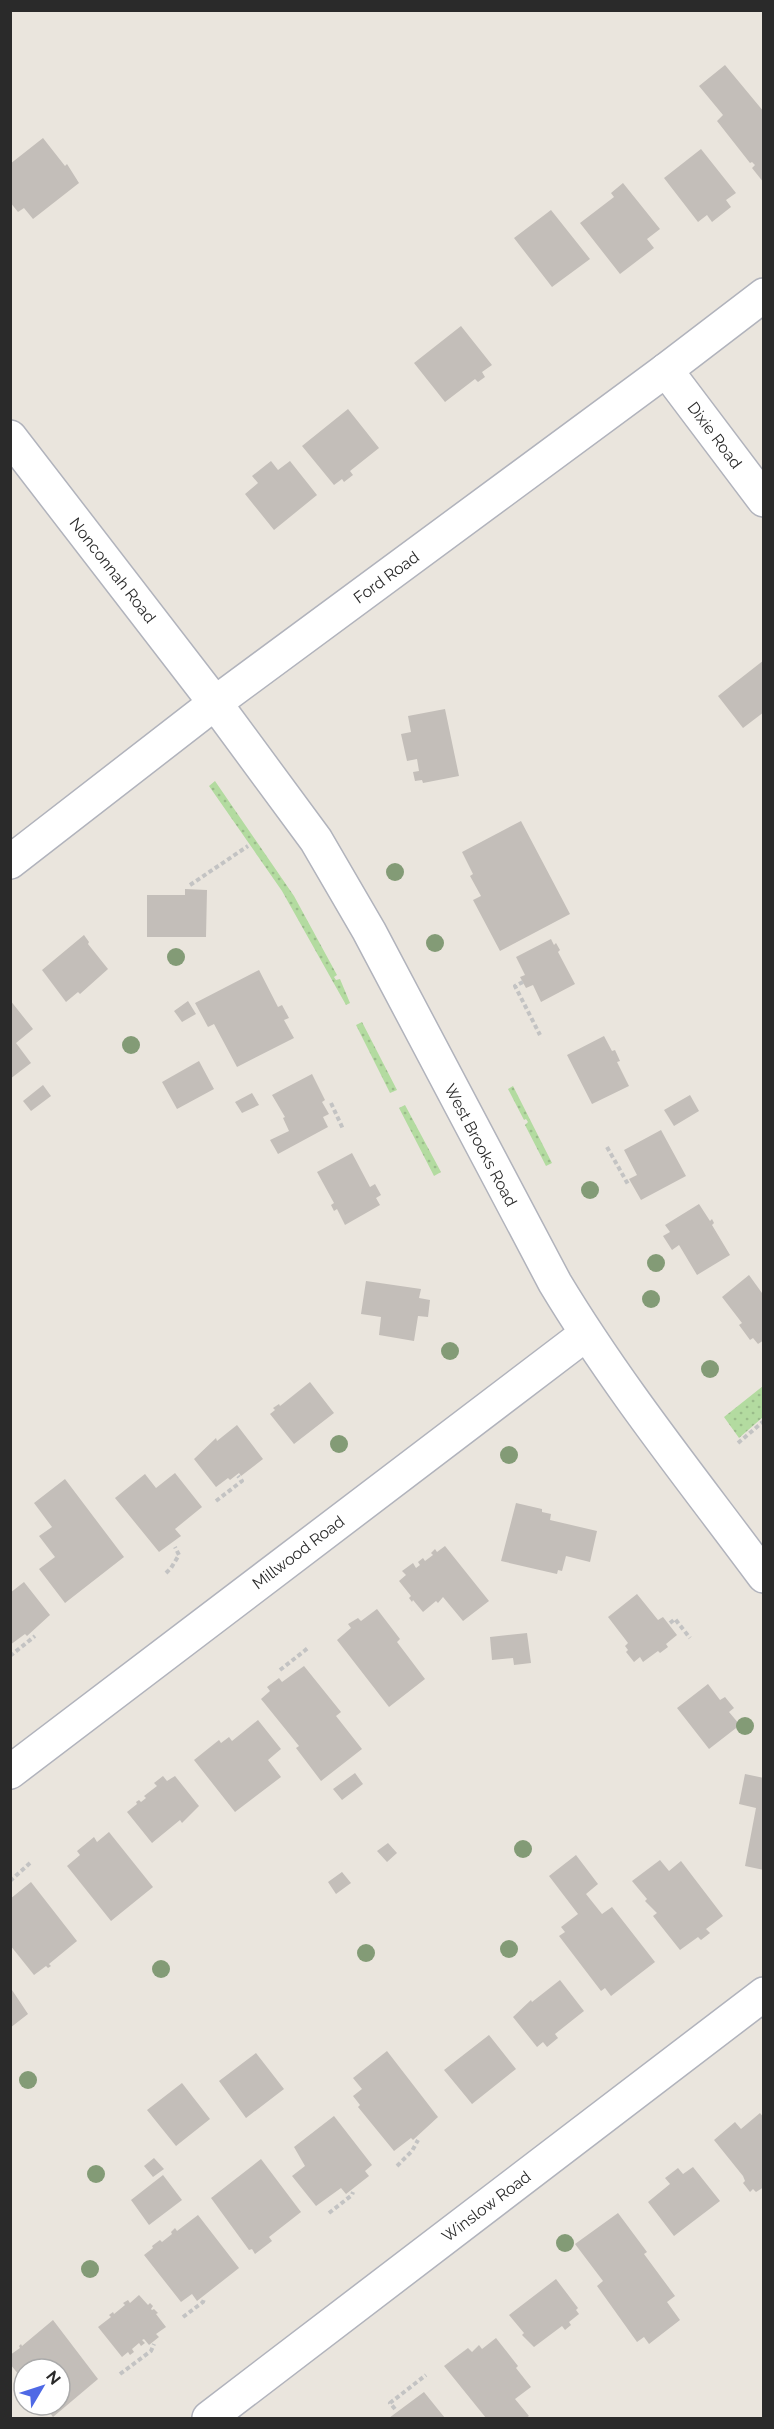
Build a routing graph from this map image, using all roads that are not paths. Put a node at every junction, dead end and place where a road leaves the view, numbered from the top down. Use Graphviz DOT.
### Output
graph roads {
  1 [pos="764,295"];
  2 [pos="666,370"];
  3 [pos="10,437"];
  4 [pos="764,500"];
  5 [pos="215,703"];
  6 [pos="10,862"];
  7 [pos="586,1334"];
  8 [pos="764,1576"];
  9 [pos="10,1772"];
  10 [pos="764,1994"];
  11 [pos="209,2418"];
  1 -- 2 [label="street, Ford Road"];
  2 -- 4 [label="street, Dixie Road"];
  2 -- 5 [label="street, Ford Road"];
  3 -- 5 [label="street, Nonconnah Road"];
  5 -- 6 [label="street, Ford Road"];
  5 -- 7 [label="street, West Brooks Road"];
  7 -- 8 [label="street, West Brooks Road"];
  7 -- 9 [label="street, Millwood Road"];
  10 -- 11 [label="street, Winslow Road"];
}
